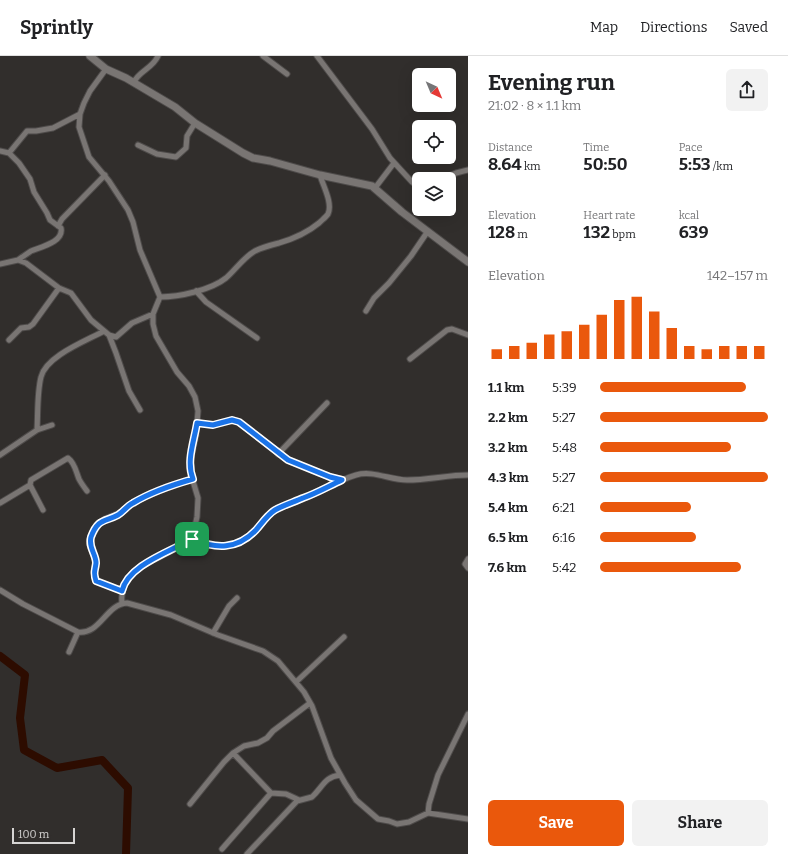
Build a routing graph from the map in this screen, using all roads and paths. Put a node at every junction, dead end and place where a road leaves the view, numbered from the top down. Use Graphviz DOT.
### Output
graph roads {
  1 [pos="90,56"];
  2 [pos="158,56"];
  3 [pos="263,56"];
  4 [pos="317,56"];
  5 [pos="106,69"];
  6 [pos="287,74"];
  7 [pos="134,82"];
  8 [pos="80,114"];
  9 [pos="195,123"];
  10 [pos="138,145"];
  11 [pos="0,151"];
  12 [pos="9,153"];
  13 [pos="394,163"];
  14 [pos="468,170"];
  15 [pos="456,173"];
  16 [pos="105,175"];
  17 [pos="320,175"];
  18 [pos="412,180"];
  19 [pos="375,188"];
  20 [pos="58,226"];
  21 [pos="428,231"];
  22 [pos="18,260"];
  23 [pos="468,262"];
  24 [pos="0,264"];
  25 [pos="59,288"];
  26 [pos="196,291"];
  27 [pos="160,297"];
  28 [pos="366,311"];
  29 [pos="153,314"];
  30 [pos="104,331"];
  31 [pos="108,335"];
  32 [pos="468,335"];
  33 [pos="257,338"];
  34 [pos="9,340"];
  35 [pos="410,360"];
  36 [pos="326,403"];
  37 [pos="140,410"];
  38 [pos="197,423"];
  39 [pos="52,425"];
  40 [pos="38,430"];
  41 [pos="278,454"];
  42 [pos="0,455"];
  43 [pos="468,475"];
  44 [pos="193,479"];
  45 [pos="342,480"];
  46 [pos="30,485"];
  47 [pos="87,491"];
  48 [pos="0,503"];
  49 [pos="43,510"];
  50 [pos="192,539"];
  51 [pos="468,560"];
  52 [pos="468,568"];
  53 [pos="0,590"];
  54 [pos="122,591"];
  55 [pos="237,598"];
  56 [pos="122,603"];
  57 [pos="78,632"];
  58 [pos="213,633"];
  59 [pos="344,637"];
  60 [pos="69,652"];
  61 [pos="296,682"];
  62 [pos="310,703"];
  63 [pos="468,714"];
  64 [pos="233,753"];
  65 [pos="340,775"];
  66 [pos="271,793"];
  67 [pos="299,800"];
  68 [pos="190,804"];
  69 [pos="428,813"];
  70 [pos="468,819"];
  71 [pos="222,849"];
  72 [pos="247,854"];
  1 -- 5 [label="street"];
  2 -- 7 [label="street"];
  3 -- 6 [label="street"];
  4 -- 13 [label="street"];
  5 -- 7 [label="street"];
  5 -- 8 [label="street"];
  7 -- 9 [label="street"];
  8 -- 12 [label="street"];
  8 -- 16 [label="street"];
  9 -- 10 [label="street"];
  9 -- 17 [label="street"];
  11 -- 12 [label="street"];
  12 -- 20 [label="street"];
  13 -- 18 [label="street"];
  13 -- 19 [label="street"];
  14 -- 15 [label="street"];
  16 -- 20 [label="street"];
  16 -- 27 [label="street"];
  17 -- 19 [label="street"];
  17 -- 26 [label="street"];
  19 -- 21 [label="street"];
  20 -- 22 [label="street"];
  21 -- 23 [label="street"];
  21 -- 28 [label="street"];
  22 -- 24 [label="street"];
  22 -- 25 [label="street"];
  25 -- 30 [label="street"];
  25 -- 34 [label="street"];
  26 -- 27 [label="street"];
  26 -- 33 [label="street"];
  27 -- 29 [label="street"];
  29 -- 31 [label="street"];
  29 -- 38 [label="street"];
  30 -- 31 [label="street"];
  30 -- 40 [label="street"];
  31 -- 37 [label="street"];
  32 -- 35 [label="street"];
  36 -- 41 [label="street"];
  38 -- 41 [label="street"];
  38 -- 44 [label="street"];
  39 -- 40 [label="street"];
  40 -- 42 [label="street"];
  41 -- 45 [label="street"];
  43 -- 45 [label="street"];
  44 -- 50 [label="street"];
  44 -- 54 [label="street"];
  45 -- 50 [label="street"];
  46 -- 47 [label="street"];
  46 -- 48 [label="street"];
  46 -- 49 [label="street"];
  50 -- 54 [label="street"];
  51 -- 52 [label="street"];
  53 -- 57 [label="street"];
  54 -- 56 [label="street"];
  55 -- 58 [label="street"];
  56 -- 57 [label="street"];
  56 -- 58 [label="street"];
  57 -- 60 [label="street"];
  58 -- 61 [label="street"];
  59 -- 61 [label="street"];
  61 -- 62 [label="street"];
  62 -- 64 [label="street"];
  62 -- 65 [label="street"];
  63 -- 69 [label="street"];
  64 -- 66 [label="street"];
  64 -- 68 [label="street"];
  65 -- 67 [label="street"];
  65 -- 69 [label="street"];
  66 -- 67 [label="street"];
  66 -- 71 [label="street"];
  67 -- 72 [label="street"];
  69 -- 70 [label="street"];
}
